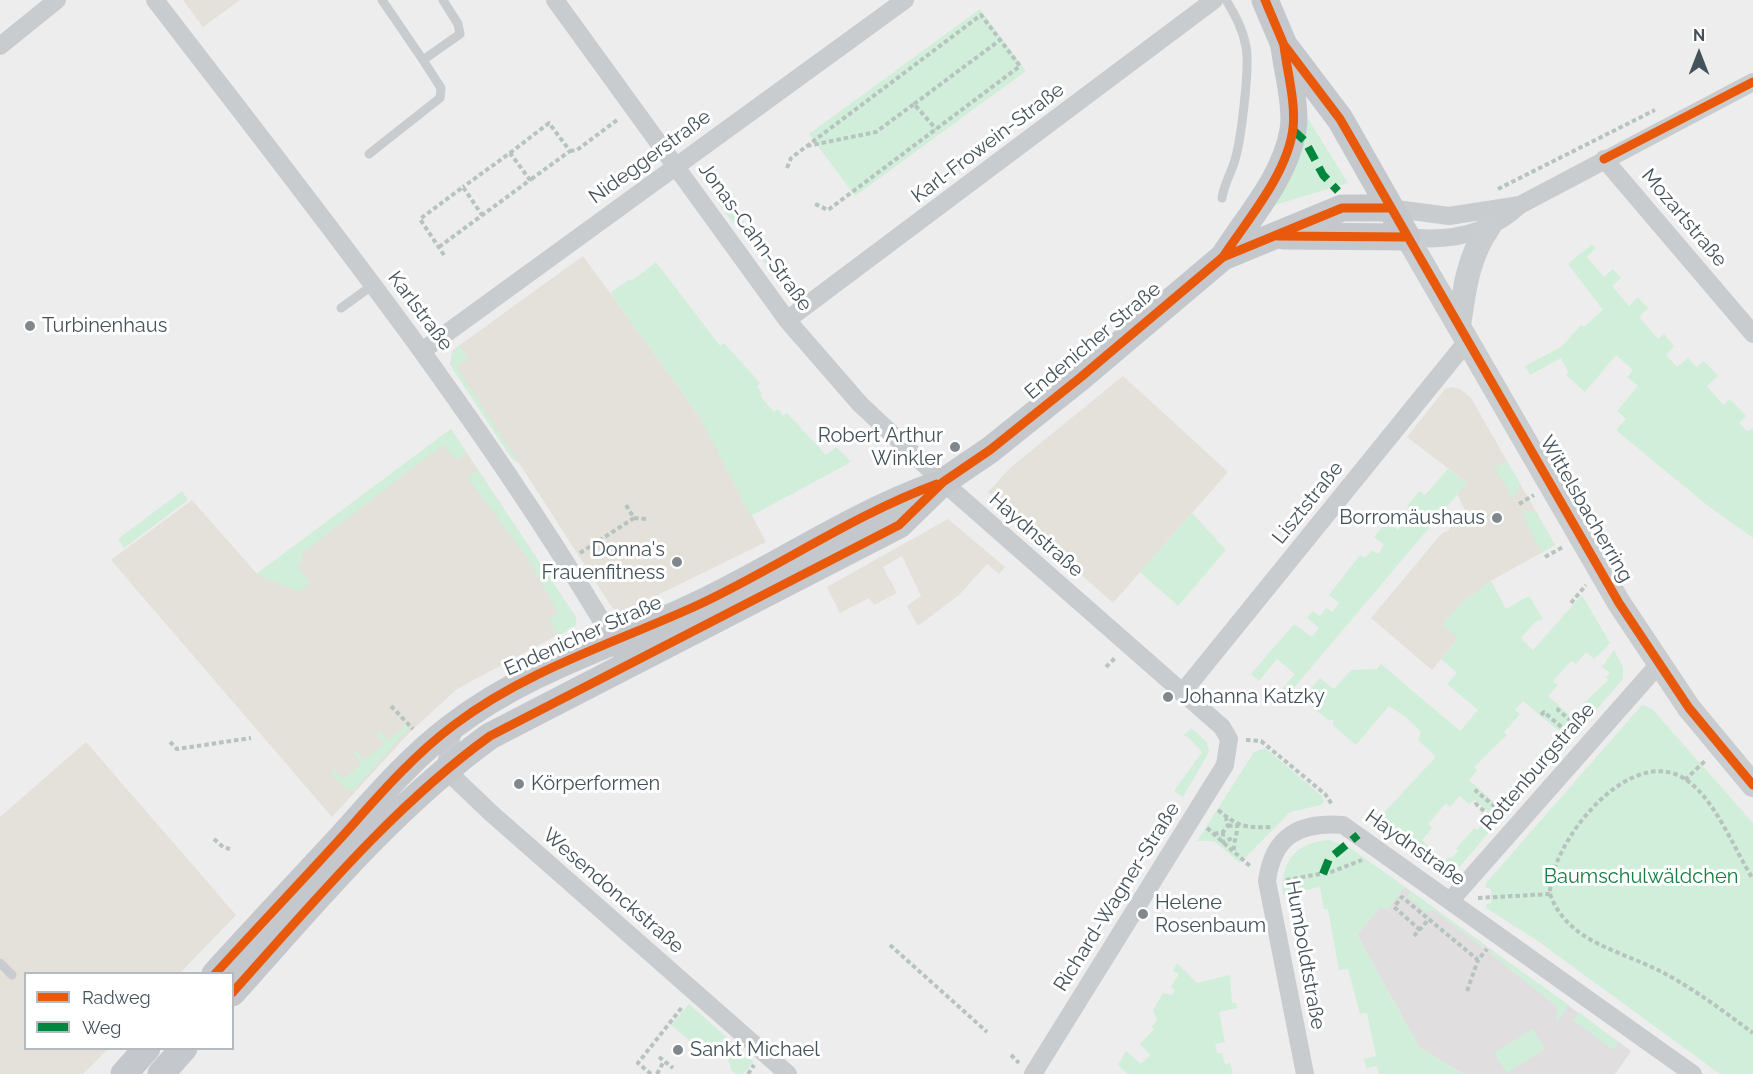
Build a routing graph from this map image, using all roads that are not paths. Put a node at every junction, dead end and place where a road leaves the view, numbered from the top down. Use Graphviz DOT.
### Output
graph roads {
  1 [pos="57,0"];
  2 [pos="155,0"];
  3 [pos="382,0"];
  4 [pos="443,0"];
  5 [pos="555,0"];
  6 [pos="905,0"];
  7 [pos="1214,0"];
  8 [pos="1226,0"];
  9 [pos="1265,0"];
  10 [pos="1284,45"];
  11 [pos="0,46"];
  12 [pos="423,60"];
  13 [pos="1753,81"];
  14 [pos="369,154"];
  15 [pos="1604,159"];
  16 [pos="675,166"];
  17 [pos="1222,198"];
  18 [pos="1520,205"];
  19 [pos="1389,208"];
  20 [pos="1489,227"];
  21 [pos="1271,236"];
  22 [pos="1407,237"];
  23 [pos="1223,257"];
  24 [pos="373,285"];
  25 [pos="341,308"];
  26 [pos="787,320"];
  27 [pos="1464,333"];
  28 [pos="1753,334"];
  29 [pos="422,351"];
  30 [pos="943,482"];
  31 [pos="613,640"];
  32 [pos="627,664"];
  33 [pos="1659,664"];
  34 [pos="1182,693"];
  35 [pos="454,725"];
  36 [pos="1229,739"];
  37 [pos="445,769"];
  38 [pos="1753,785"];
  39 [pos="1343,825"];
  40 [pos="1451,900"];
  41 [pos="0,963"];
  42 [pos="217,972"];
  43 [pos="12,975"];
  44 [pos="234,991"];
  45 [pos="145,1050"];
  46 [pos="182,1050"];
  47 [pos="124,1074"];
  48 [pos="161,1074"];
  49 [pos="788,1074"];
  50 [pos="1033,1074"];
  51 [pos="1305,1074"];
  52 [pos="1693,1074"];
  1 -- 11 [label="street"];
  2 -- 24 [label="street, Karlstraße"];
  3 -- 12 [label="lane"];
  4 -- 12 [label="lane"];
  5 -- 16 [label="street, Jonas-Cahn-Straße"];
  6 -- 16 [label="street, Nideggerstraße"];
  7 -- 26 [label="street, Karl-Frowein-Straße"];
  8 -- 17 [label="lane"];
  9 -- 10 [label="main road"];
  10 -- 19 [label="main road"];
  10 -- 23 [label="main road"];
  12 -- 14 [label="lane"];
  13 -- 15 [label="street, Endenicher Straße"];
  15 -- 18 [label="street, Endenicher Straße"];
  15 -- 28 [label="street, Mozartstraße"];
  16 -- 26 [label="street, Jonas-Cahn-Straße"];
  16 -- 29 [label="street, Nideggerstraße"];
  18 -- 19 [label="street, Endenicher Straße"];
  18 -- 20 [label="street, Endenicher Straße"];
  19 -- 21 [label="main road, Endenicher Straße"];
  19 -- 22 [label="main road"];
  20 -- 22 [label="street, Endenicher Straße"];
  20 -- 27 [label="street"];
  21 -- 22 [label="main road, Endenicher Straße"];
  21 -- 23 [label="main road, Endenicher Straße"];
  22 -- 27 [label="street, Wittelsbacherring"];
  23 -- 30 [label="main road, Endenicher Straße"];
  24 -- 25 [label="lane"];
  24 -- 29 [label="street, Karlstraße"];
  26 -- 30 [label="street, Jonas-Cahn-Straße"];
  27 -- 33 [label="street, Wittelsbacherring"];
  27 -- 34 [label="street, Lisztstraße"];
  29 -- 31 [label="street, Karlstraße"];
  30 -- 31 [label="main road, Endenicher Straße"];
  30 -- 32 [label="main road, Endenicher Straße"];
  30 -- 34 [label="street, Haydnstraße"];
  31 -- 32 [label="street, Karlstraße"];
  31 -- 35 [label="main road, Endenicher Straße"];
  32 -- 37 [label="main road, Endenicher Straße"];
  33 -- 38 [label="street, Wittelsbacherring"];
  33 -- 40 [label="street, Rottenburgstraße"];
  34 -- 36 [label="street, Haydnstraße"];
  35 -- 37 [label="street"];
  35 -- 42 [label="main road, Endenicher Straße"];
  36 -- 50 [label="street, Richard-Wagner-Straße"];
  37 -- 44 [label="main road, Endenicher Straße"];
  37 -- 49 [label="street, Wesendonckstraße"];
  39 -- 40 [label="street, Haydnstraße"];
  39 -- 51 [label="street, Humboldtstraße"];
  40 -- 52 [label="street, Haydnstraße"];
  41 -- 43 [label="lane"];
  45 -- 47 [label="main road"];
  46 -- 48 [label="main road"];
}
